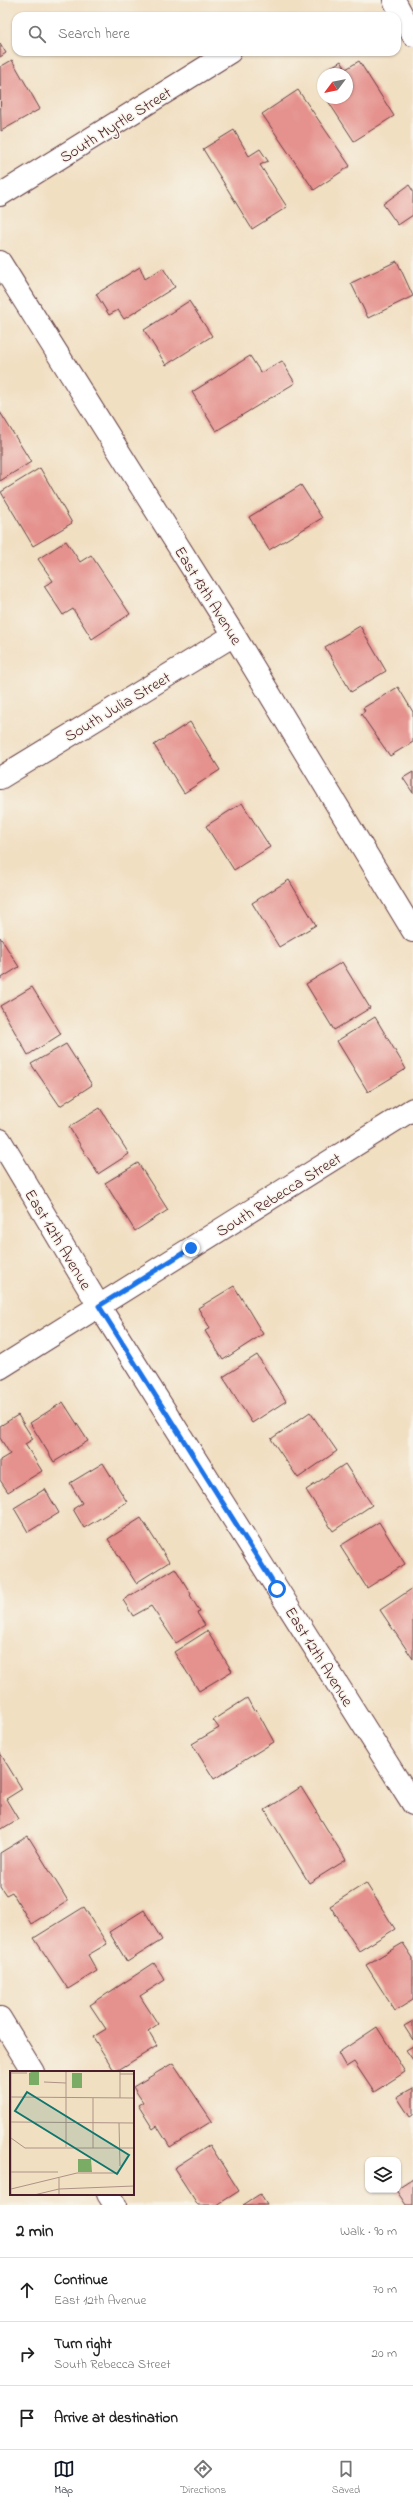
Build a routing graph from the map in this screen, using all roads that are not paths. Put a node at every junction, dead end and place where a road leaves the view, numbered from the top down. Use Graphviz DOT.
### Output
graph roads {
  1 [pos="394,0"];
  2 [pos="401,12"];
  3 [pos="401,13"];
  4 [pos="413,35"];
  5 [pos="224,56"];
  6 [pos="0,195"];
  7 [pos="0,262"];
  8 [pos="234,635"];
  9 [pos="0,778"];
  10 [pos="413,931"];
  11 [pos="413,1109"];
  12 [pos="0,1140"];
  13 [pos="99,1306"];
  14 [pos="0,1368"];
  15 [pos="413,1804"];
  16 [pos="0,2018"];
  17 [pos="32,2071"];
  18 [pos="109,2195"];
  19 [pos="115,2205"];
  1 -- 2 [label="street"];
  3 -- 4 [label="street"];
  5 -- 6 [label="street, South Myrtle Street"];
  7 -- 8 [label="street, East 13th Avenue"];
  8 -- 9 [label="street, South Julia Street"];
  8 -- 10 [label="street, East 13th Avenue"];
  11 -- 13 [label="street, South Rebecca Street"];
  12 -- 13 [label="street, East 12th Avenue"];
  13 -- 14 [label="street, South Rebecca Street"];
  13 -- 15 [label="street, East 12th Avenue"];
  16 -- 17 [label="street"];
  18 -- 19 [label="street"];
}
